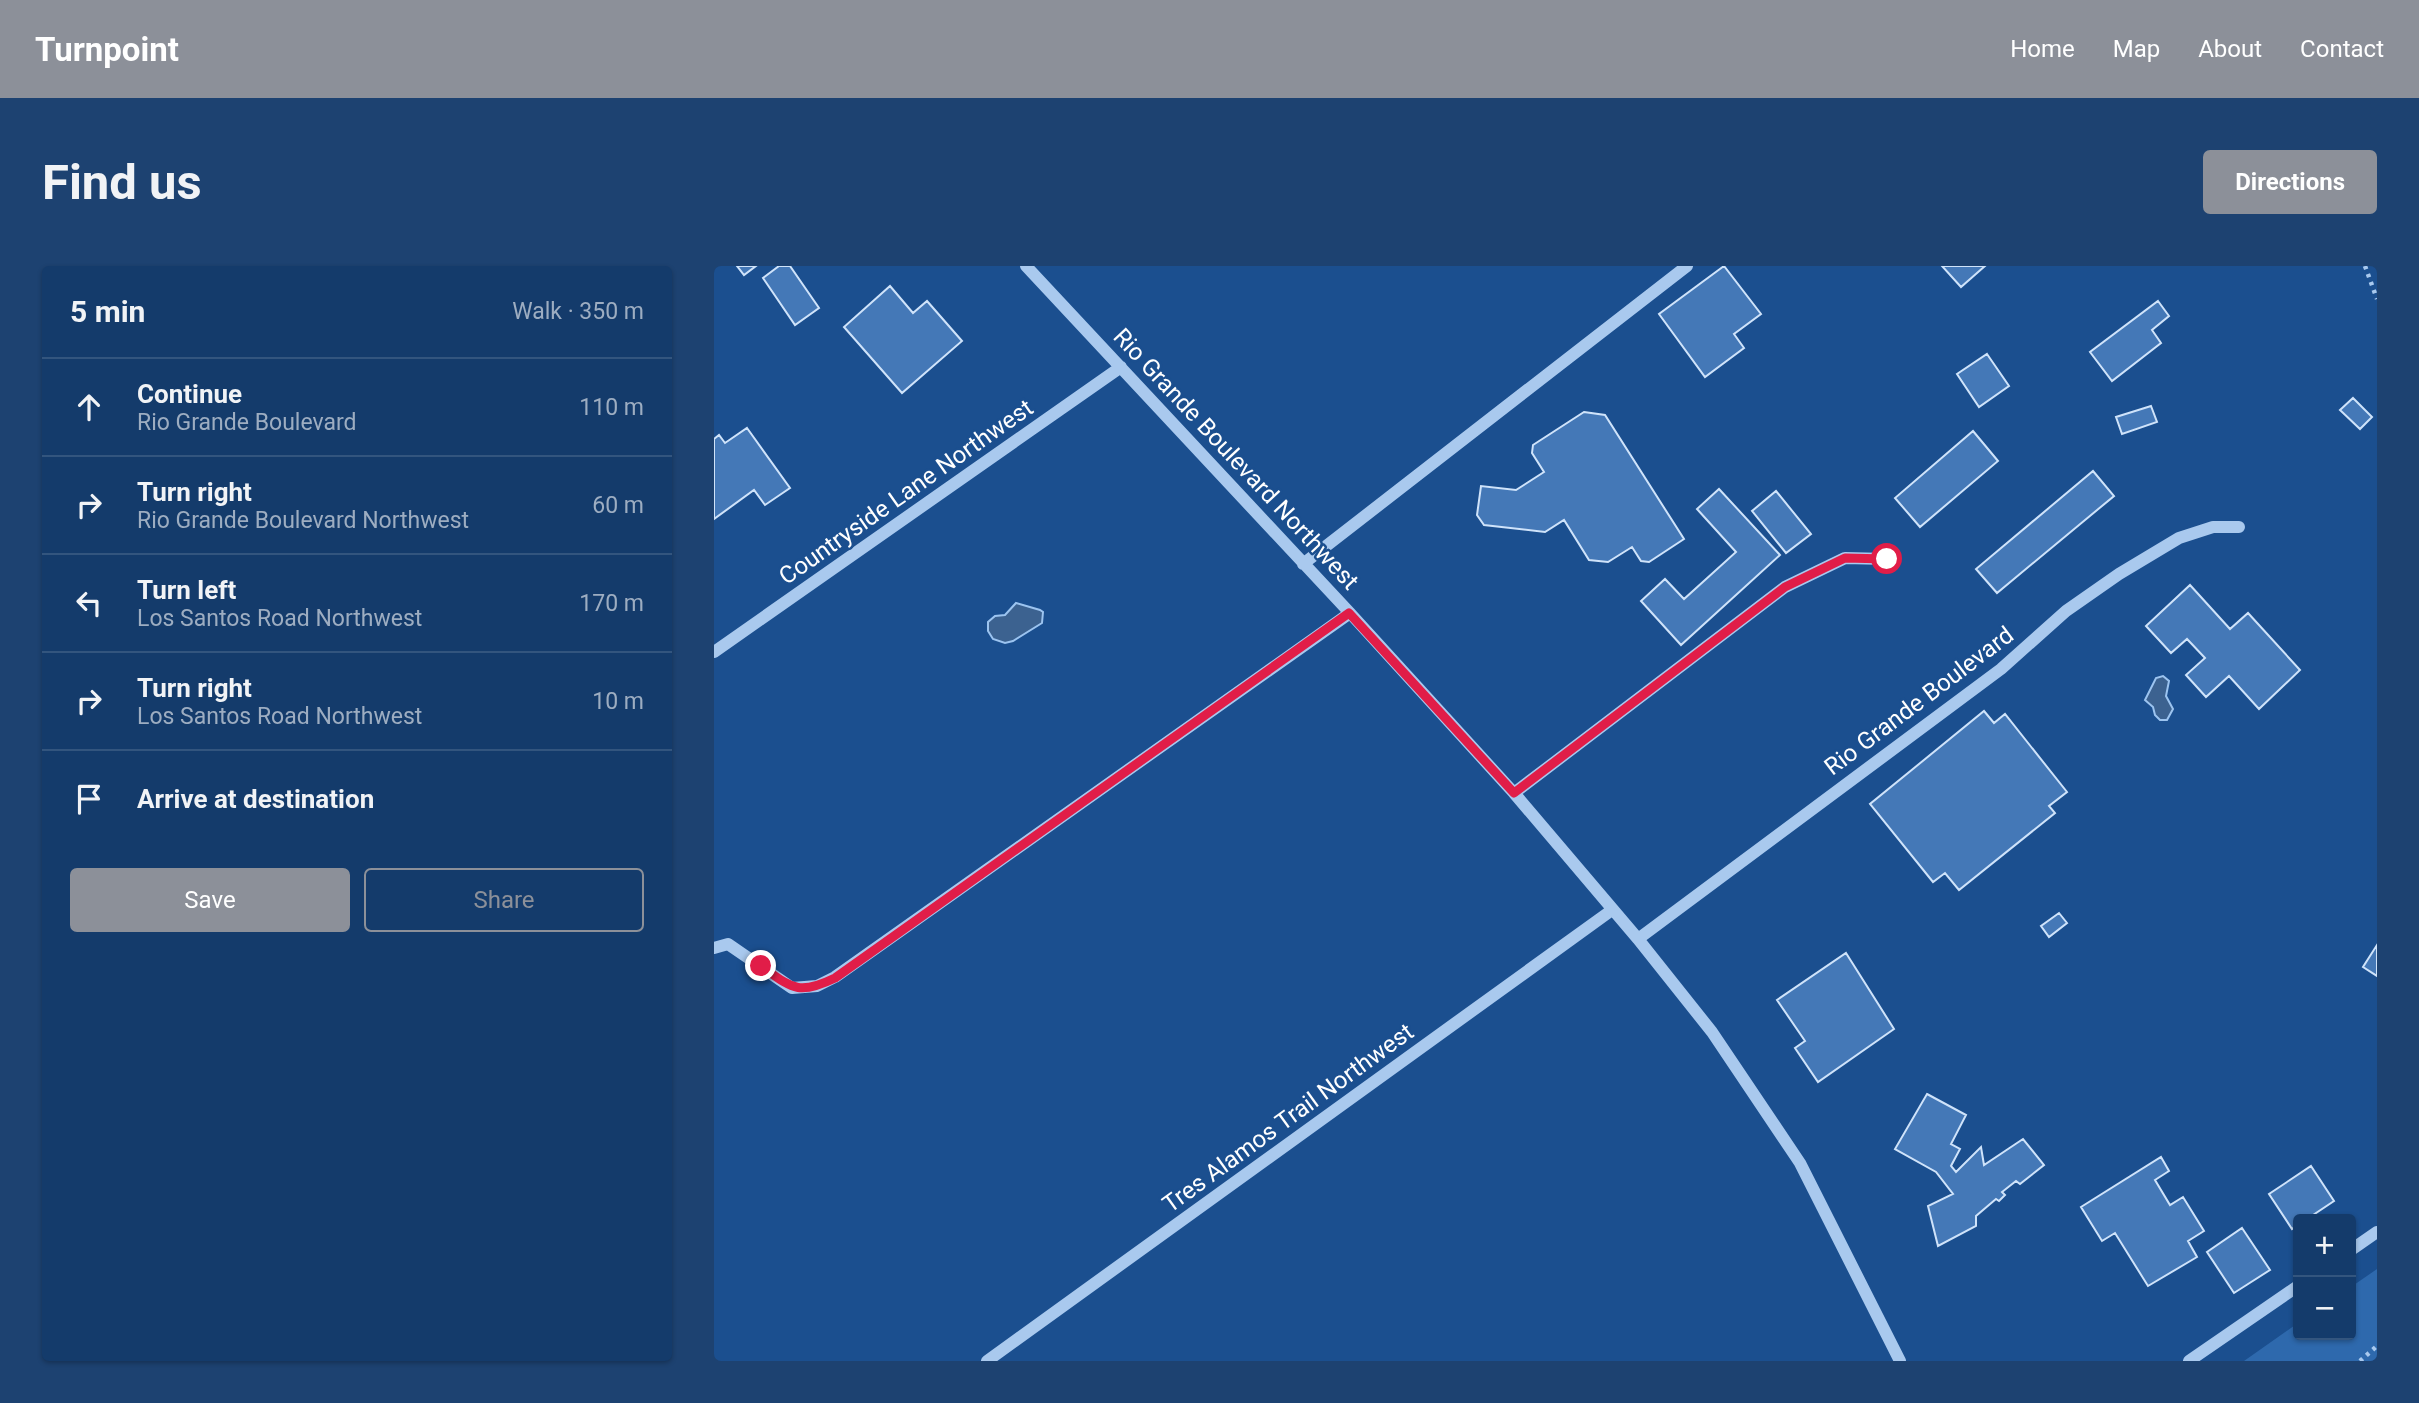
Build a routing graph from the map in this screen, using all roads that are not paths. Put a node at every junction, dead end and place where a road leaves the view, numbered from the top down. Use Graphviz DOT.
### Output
graph roads {
  1 [pos="1026,266"];
  2 [pos="1687,266"];
  3 [pos="1121,367"];
  4 [pos="2239,527"];
  5 [pos="1887,559"];
  6 [pos="1303,564"];
  7 [pos="1349,613"];
  8 [pos="714,652"];
  9 [pos="1514,793"];
  10 [pos="1612,910"];
  11 [pos="1637,939"];
  12 [pos="714,948"];
  13 [pos="2377,1232"];
  14 [pos="2356,1247"];
  15 [pos="2293,1289"];
  16 [pos="987,1361"];
  17 [pos="1900,1361"];
  18 [pos="2189,1361"];
  1 -- 3 [label="street, Rio Grande Boulevard Northwest"];
  2 -- 6 [label="street"];
  3 -- 6 [label="street, Rio Grande Boulevard Northwest"];
  3 -- 8 [label="street, Countryside Lane Northwest"];
  4 -- 11 [label="street, Rio Grande Boulevard"];
  5 -- 9 [label="street"];
  6 -- 7 [label="street, Rio Grande Boulevard Northwest"];
  7 -- 9 [label="street, Rio Grande Boulevard Northwest"];
  7 -- 12 [label="street"];
  9 -- 10 [label="street, Rio Grande Boulevard Northwest"];
  10 -- 11 [label="street, Rio Grande Boulevard Northwest"];
  10 -- 16 [label="street, Tres Alamos Trail Northwest"];
  11 -- 17 [label="street, Rio Grande Boulevard Northwest"];
  13 -- 14 [label="street"];
  15 -- 18 [label="street"];
}
